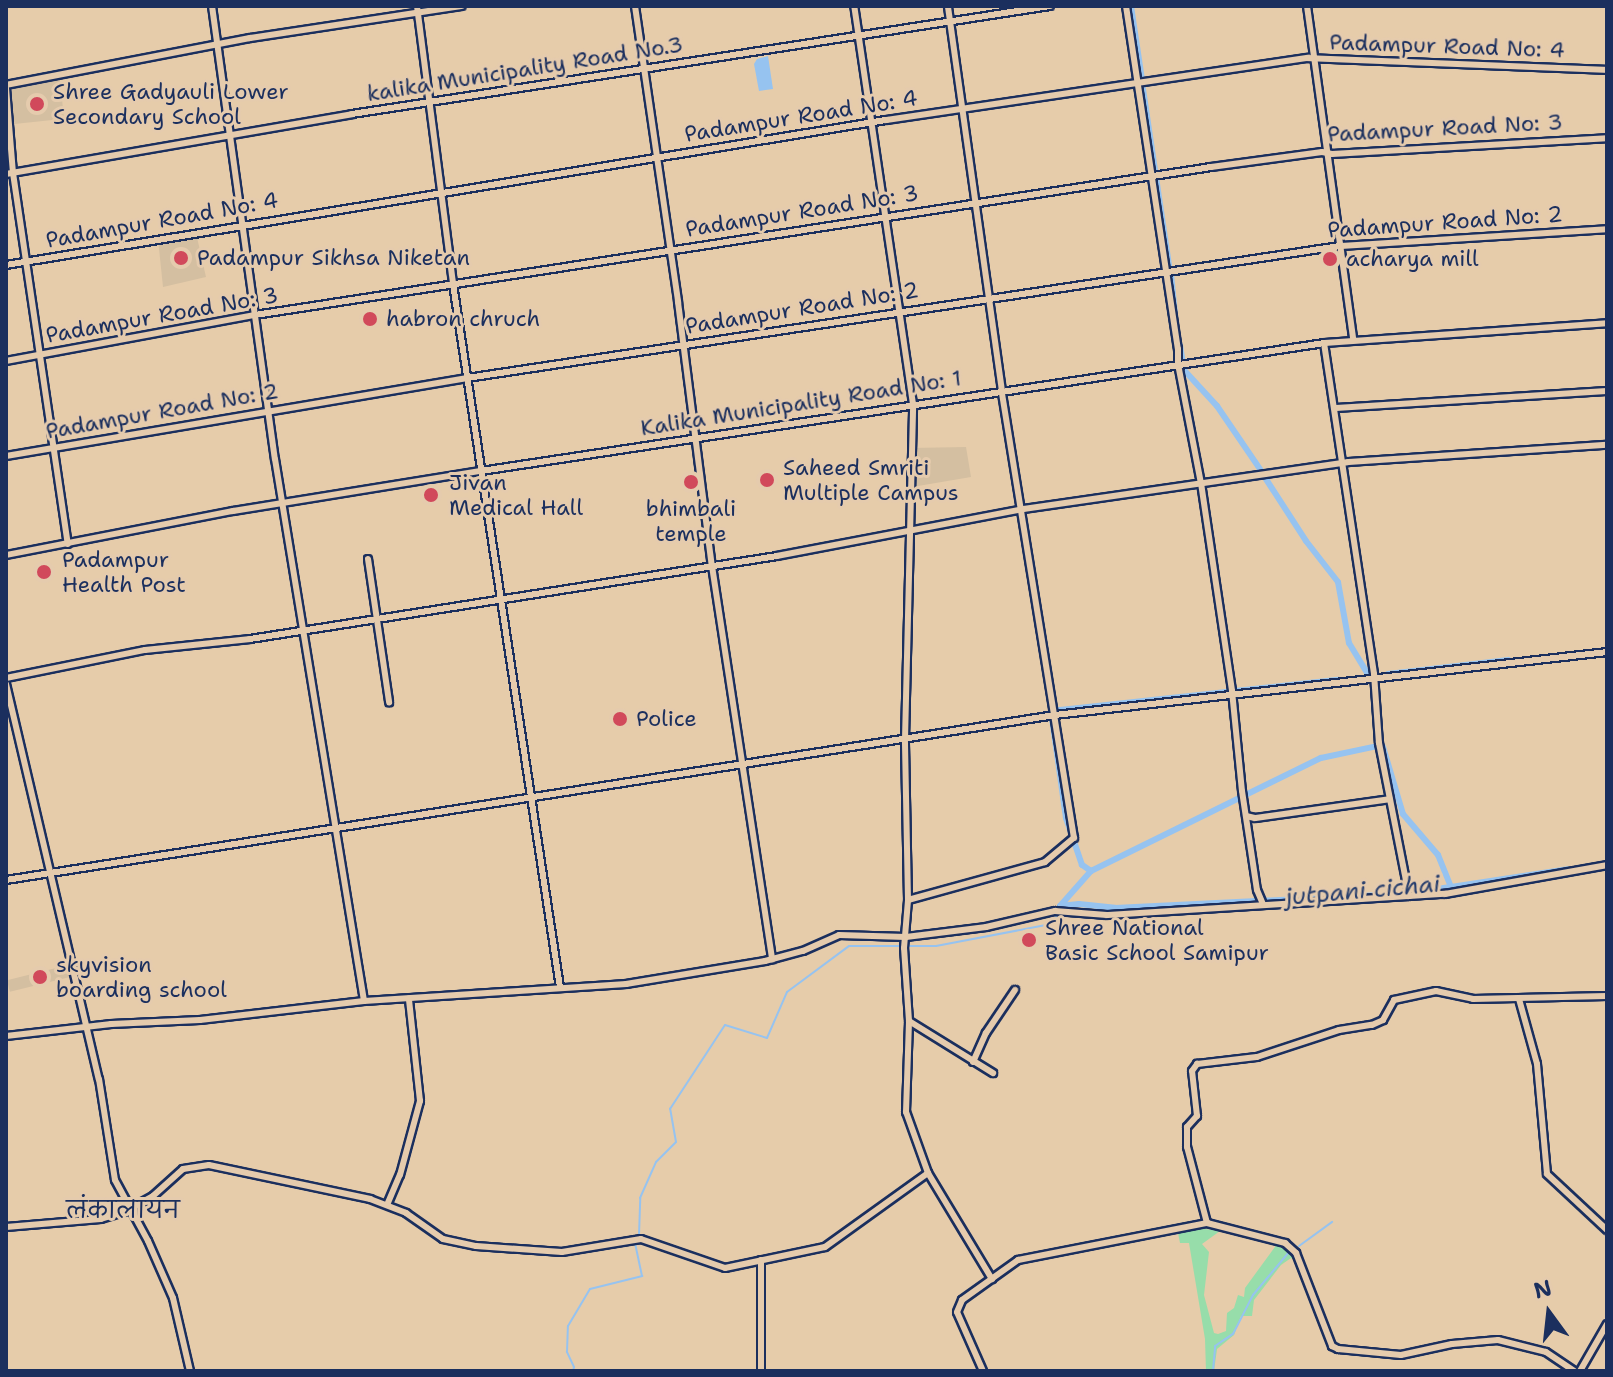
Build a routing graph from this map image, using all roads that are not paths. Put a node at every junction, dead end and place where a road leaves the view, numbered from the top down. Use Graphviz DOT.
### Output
graph roads {
  1 [pos="212,6"];
  2 [pos="462,6"];
  3 [pos="635,6"];
  4 [pos="854,6"];
  5 [pos="948,6"];
  6 [pos="1050,6"];
  7 [pos="1126,6"];
  8 [pos="1307,6"];
  9 [pos="417,10"];
  10 [pos="950,21"];
  11 [pos="858,34"];
  12 [pos="218,46"];
  13 [pos="1316,59"];
  14 [pos="644,70"];
  15 [pos="1607,70"];
  16 [pos="1138,82"];
  17 [pos="6,86"];
  18 [pos="429,103"];
  19 [pos="965,109"];
  20 [pos="871,123"];
  21 [pos="233,135"];
  22 [pos="1607,138"];
  23 [pos="1327,153"];
  24 [pos="655,157"];
  25 [pos="10,173"];
  26 [pos="1153,178"];
  27 [pos="443,191"];
  28 [pos="976,203"];
  29 [pos="885,217"];
  30 [pos="244,224"];
  31 [pos="1607,229"];
  32 [pos="1340,246"];
  33 [pos="670,250"];
  34 [pos="27,261"];
  35 [pos="6,265"];
  36 [pos="1166,271"];
  37 [pos="453,284"];
  38 [pos="991,296"];
  39 [pos="899,311"];
  40 [pos="255,315"];
  41 [pos="1607,323"];
  42 [pos="1353,339"];
  43 [pos="1324,343"];
  44 [pos="684,344"];
  45 [pos="41,355"];
  46 [pos="6,361"];
  47 [pos="1178,364"];
  48 [pos="467,378"];
  49 [pos="1002,391"];
  50 [pos="1607,391"];
  51 [pos="913,404"];
  52 [pos="1335,408"];
  53 [pos="268,411"];
  54 [pos="694,437"];
  55 [pos="1607,445"];
  56 [pos="53,447"];
  57 [pos="6,456"];
  58 [pos="1343,463"];
  59 [pos="481,471"];
  60 [pos="1201,483"];
  61 [pos="282,503"];
  62 [pos="1023,509"];
  63 [pos="908,529"];
  64 [pos="68,544"];
  65 [pos="6,555"];
  66 [pos="368,559"];
  67 [pos="712,566"];
  68 [pos="503,599"];
  69 [pos="377,618"];
  70 [pos="304,629"];
  71 [pos="1607,652"];
  72 [pos="1375,677"];
  73 [pos="6,681"];
  74 [pos="1232,695"];
  75 [pos="389,702"];
  76 [pos="1053,713"];
  77 [pos="905,739"];
  78 [pos="742,763"];
  79 [pos="533,796"];
  80 [pos="1390,799"];
  81 [pos="1246,816"];
  82 [pos="334,828"];
  83 [pos="1607,865"];
  84 [pos="52,872"];
  85 [pos="6,880"];
  86 [pos="1409,896"];
  87 [pos="908,900"];
  88 [pos="1263,904"];
  89 [pos="906,937"];
  90 [pos="772,959"];
  91 [pos="560,987"];
  92 [pos="1015,990"];
  93 [pos="1607,996"];
  94 [pos="409,999"];
  95 [pos="1519,999"];
  96 [pos="364,1001"];
  97 [pos="909,1021"];
  98 [pos="86,1027"];
  99 [pos="6,1036"];
  100 [pos="973,1062"];
  101 [pos="993,1073"];
  102 [pos="928,1173"];
  103 [pos="387,1205"];
  104 [pos="132,1209"];
  105 [pos="1207,1223"];
  106 [pos="6,1227"];
  107 [pos="1607,1230"];
  108 [pos="761,1260"];
  109 [pos="992,1279"];
  110 [pos="1607,1324"];
  111 [pos="190,1371"];
  112 [pos="761,1371"];
  113 [pos="983,1371"];
  114 [pos="1577,1371"];
  1 -- 12 [label="street"];
  2 -- 9 [label="street"];
  3 -- 14 [label="street"];
  4 -- 11 [label="street"];
  5 -- 10 [label="street"];
  6 -- 10 [label="street, kalika Municipality Road No.3"];
  7 -- 16 [label="street"];
  8 -- 13 [label="street"];
  9 -- 12 [label="street"];
  9 -- 18 [label="street"];
  10 -- 11 [label="street, kalika Municipality Road No.3"];
  10 -- 19 [label="street"];
  11 -- 14 [label="street, kalika Municipality Road No.3"];
  11 -- 20 [label="street"];
  12 -- 17 [label="street"];
  12 -- 21 [label="street"];
  13 -- 15 [label="street, Padampur Road No: 4"];
  13 -- 16 [label="street, Padampur Road No: 4"];
  13 -- 23 [label="street"];
  14 -- 18 [label="street, kalika Municipality Road No.3"];
  14 -- 24 [label="street"];
  16 -- 19 [label="street, Padampur Road No: 4"];
  16 -- 26 [label="street"];
  17 -- 25 [label="street"];
  18 -- 21 [label="street, kalika Municipality Road No.3"];
  18 -- 27 [label="street"];
  19 -- 20 [label="street, Padampur Road No: 4"];
  19 -- 28 [label="street"];
  20 -- 24 [label="street, Padampur Road No: 4"];
  20 -- 29 [label="street"];
  21 -- 25 [label="street, kalika Municipality Road No.3"];
  21 -- 30 [label="street"];
  22 -- 23 [label="street, Padampur Road No: 3"];
  23 -- 26 [label="street, Padampur Road No: 3"];
  23 -- 32 [label="street"];
  24 -- 27 [label="street, Padampur Road No: 4"];
  24 -- 33 [label="street"];
  25 -- 34 [label="street"];
  26 -- 28 [label="street, Padampur Road No: 3"];
  26 -- 36 [label="street"];
  27 -- 30 [label="street, Padampur Road No: 4"];
  27 -- 37 [label="street"];
  28 -- 29 [label="street, Padampur Road No: 3"];
  28 -- 38 [label="street"];
  29 -- 33 [label="street, Padampur Road No: 3"];
  29 -- 39 [label="street"];
  30 -- 34 [label="street, Padampur Road No: 4"];
  30 -- 40 [label="street"];
  31 -- 32 [label="street, Padampur Road No: 2"];
  32 -- 36 [label="street, Padampur Road No: 2"];
  32 -- 42 [label="street"];
  33 -- 37 [label="street, Padampur Road No: 3"];
  33 -- 44 [label="street"];
  34 -- 35 [label="street, Padampur Road No: 4"];
  34 -- 45 [label="street"];
  36 -- 38 [label="street, Padampur Road No: 2"];
  36 -- 47 [label="street"];
  37 -- 40 [label="street, Padampur Road No: 3"];
  37 -- 48 [label="street"];
  38 -- 39 [label="street, Padampur Road No: 2"];
  38 -- 49 [label="street"];
  39 -- 44 [label="street, Padampur Road No: 2"];
  39 -- 51 [label="street"];
  40 -- 45 [label="street, Padampur Road No: 3"];
  40 -- 53 [label="street"];
  41 -- 42 [label="street, Kalika Municipality Road No: 1"];
  42 -- 43 [label="street, Kalika Municipality Road No: 1"];
  43 -- 47 [label="street, Kalika Municipality Road No: 1"];
  43 -- 52 [label="street"];
  44 -- 48 [label="street, Padampur Road No: 2"];
  44 -- 54 [label="street"];
  45 -- 46 [label="street, Padampur Road No: 3"];
  45 -- 56 [label="street"];
  47 -- 49 [label="street, Kalika Municipality Road No: 1"];
  47 -- 60 [label="street"];
  48 -- 53 [label="street, Padampur Road No: 2"];
  48 -- 59 [label="street"];
  49 -- 51 [label="street, Kalika Municipality Road No: 1"];
  49 -- 62 [label="street"];
  50 -- 52 [label="street"];
  51 -- 54 [label="street, Kalika Municipality Road No: 1"];
  51 -- 63 [label="street"];
  52 -- 58 [label="street"];
  53 -- 56 [label="street, Padampur Road No: 2"];
  53 -- 61 [label="street"];
  54 -- 59 [label="street, Kalika Municipality Road No: 1"];
  54 -- 67 [label="street"];
  55 -- 58 [label="street"];
  56 -- 57 [label="street, Padampur Road No: 2"];
  56 -- 64 [label="street"];
  58 -- 60 [label="street"];
  58 -- 72 [label="street"];
  59 -- 61 [label="street, Kalika Municipality Road No: 1"];
  59 -- 68 [label="street"];
  60 -- 62 [label="street"];
  60 -- 74 [label="street"];
  61 -- 64 [label="street, Kalika Municipality Road No: 1"];
  61 -- 70 [label="street"];
  62 -- 63 [label="street"];
  62 -- 76 [label="street"];
  63 -- 67 [label="street"];
  63 -- 77 [label="street"];
  64 -- 65 [label="street, Kalika Municipality Road No: 1"];
  66 -- 69 [label="street"];
  67 -- 68 [label="street"];
  67 -- 78 [label="street"];
  68 -- 69 [label="street"];
  68 -- 79 [label="street"];
  69 -- 70 [label="street"];
  69 -- 75 [label="street"];
  70 -- 73 [label="street"];
  70 -- 82 [label="street"];
  71 -- 72 [label="street"];
  72 -- 74 [label="street"];
  72 -- 80 [label="street"];
  73 -- 84 [label="street"];
  74 -- 76 [label="street"];
  74 -- 81 [label="street"];
  76 -- 77 [label="street"];
  76 -- 87 [label="street"];
  77 -- 78 [label="street"];
  77 -- 87 [label="street"];
  78 -- 79 [label="street"];
  78 -- 90 [label="street"];
  79 -- 82 [label="street"];
  79 -- 91 [label="street"];
  80 -- 81 [label="street"];
  80 -- 86 [label="street"];
  81 -- 88 [label="street"];
  82 -- 84 [label="street"];
  82 -- 96 [label="street"];
  83 -- 86 [label="street"];
  84 -- 85 [label="street"];
  84 -- 98 [label="street"];
  86 -- 88 [label="street"];
  87 -- 89 [label="street"];
  88 -- 89 [label="street"];
  89 -- 90 [label="street"];
  89 -- 97 [label="street"];
  90 -- 91 [label="street"];
  91 -- 94 [label="street"];
  92 -- 100 [label="street"];
  93 -- 95 [label="street"];
  94 -- 96 [label="street"];
  94 -- 103 [label="street"];
  95 -- 105 [label="street"];
  95 -- 107 [label="street"];
  96 -- 98 [label="street"];
  97 -- 100 [label="street"];
  97 -- 102 [label="street"];
  98 -- 99 [label="street"];
  98 -- 104 [label="street"];
  100 -- 101 [label="street"];
  102 -- 108 [label="street"];
  102 -- 109 [label="street"];
  103 -- 104 [label="street"];
  103 -- 108 [label="street"];
  104 -- 106 [label="street"];
  104 -- 111 [label="street"];
  105 -- 109 [label="street"];
  105 -- 114 [label="street"];
  108 -- 112 [label="street"];
  109 -- 113 [label="street"];
  110 -- 114 [label="street"];
}
